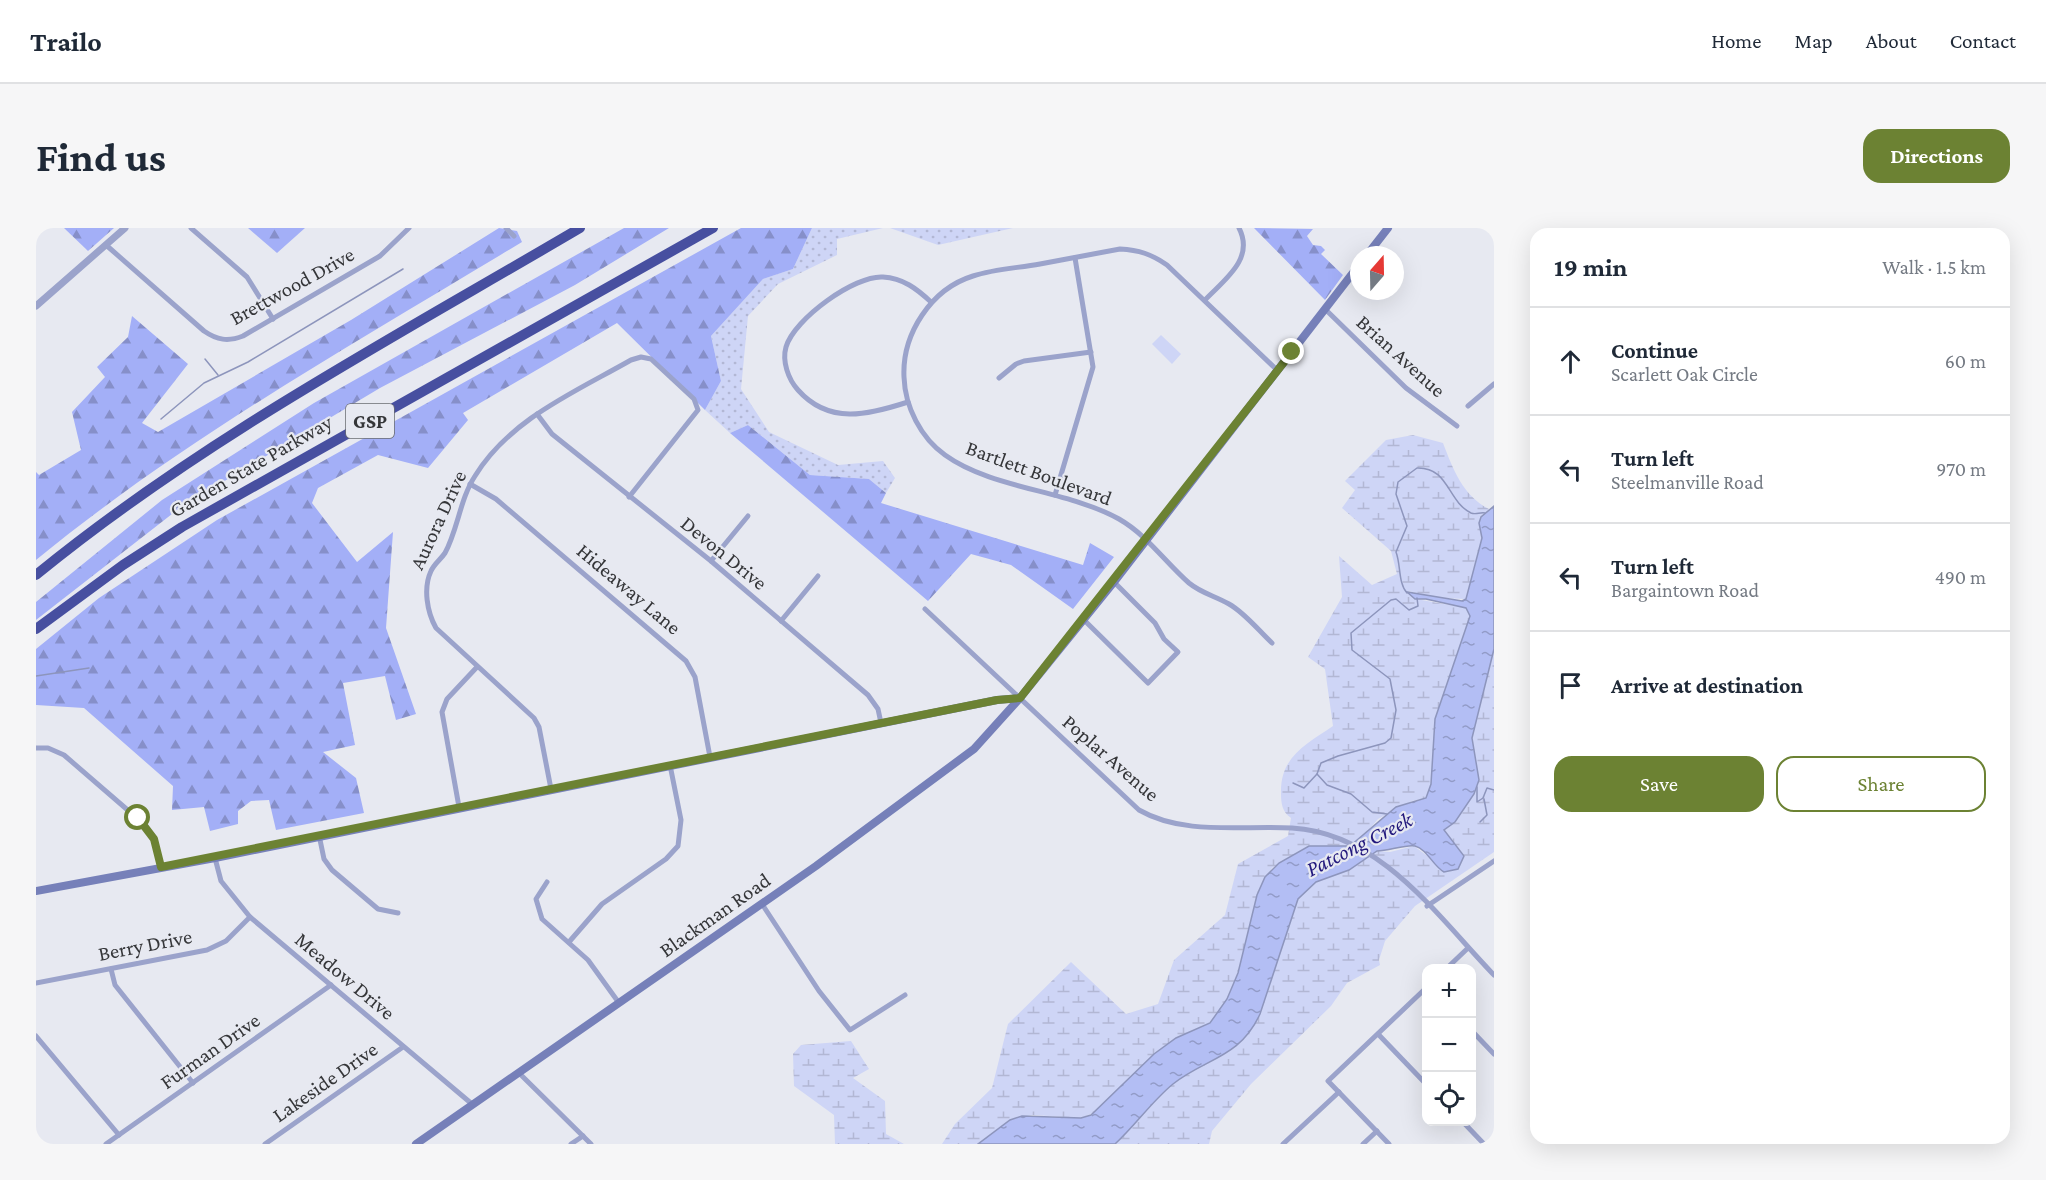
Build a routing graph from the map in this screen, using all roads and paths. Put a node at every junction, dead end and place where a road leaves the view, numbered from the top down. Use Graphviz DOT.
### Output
graph roads {
  1 [pos="125,228"];
  2 [pos="191,228"];
  3 [pos="409,228"];
  4 [pos="506,228"];
  5 [pos="580,228"];
  6 [pos="714,228"];
  7 [pos="1239,228"];
  8 [pos="1388,228"];
  9 [pos="514,236"];
  10 [pos="106,245"];
  11 [pos="1374,246"];
  12 [pos="1075,258"];
  13 [pos="1350,277"];
  14 [pos="1205,300"];
  15 [pos="931,302"];
  16 [pos="36,306"];
  17 [pos="1325,309"];
  18 [pos="273,319"];
  19 [pos="1091,352"];
  20 [pos="1277,370"];
  21 [pos="999,378"];
  22 [pos="1494,384"];
  23 [pos="908,402"];
  24 [pos="1468,406"];
  25 [pos="537,414"];
  26 [pos="1456,426"];
  27 [pos="470,484"];
  28 [pos="1055,495"];
  29 [pos="629,497"];
  30 [pos="748,516"];
  31 [pos="1146,540"];
  32 [pos="711,561"];
  33 [pos="36,575"];
  34 [pos="818,576"];
  35 [pos="1114,582"];
  36 [pos="924,609"];
  37 [pos="1083,619"];
  38 [pos="781,621"];
  39 [pos="36,629"];
  40 [pos="1272,643"];
  41 [pos="477,667"];
  42 [pos="1020,698"];
  43 [pos="881,723"];
  44 [pos="36,748"];
  45 [pos="710,757"];
  46 [pos="670,765"];
  47 [pos="551,789"];
  48 [pos="459,807"];
  49 [pos="319,835"];
  50 [pos="215,858"];
  51 [pos="1493,863"];
  52 [pos="161,867"];
  53 [pos="547,882"];
  54 [pos="36,891"];
  55 [pos="762,904"];
  56 [pos="1427,906"];
  57 [pos="398,913"];
  58 [pos="250,917"];
  59 [pos="568,942"];
  60 [pos="1468,948"];
  61 [pos="1451,964"];
  62 [pos="111,969"];
  63 [pos="1494,975"];
  64 [pos="36,983"];
  65 [pos="331,985"];
  66 [pos="1422,992"];
  67 [pos="905,995"];
  68 [pos="619,1003"];
  69 [pos="1378,1034"];
  70 [pos="1476,1035"];
  71 [pos="36,1036"];
  72 [pos="403,1047"];
  73 [pos="1494,1054"];
  74 [pos="519,1073"];
  75 [pos="1422,1080"];
  76 [pos="193,1083"];
  77 [pos="1339,1092"];
  78 [pos="472,1104"];
  79 [pos="1467,1126"];
  80 [pos="1377,1131"];
  81 [pos="119,1135"];
  82 [pos="583,1136"];
  83 [pos="106,1144"];
  84 [pos="265,1144"];
  85 [pos="416,1144"];
  86 [pos="571,1144"];
  87 [pos="591,1144"];
  88 [pos="1284,1144"];
  89 [pos="1363,1144"];
  90 [pos="1389,1144"];
  91 [pos="1484,1144"];
  1 -- 10 [label="street"];
  2 -- 18 [label="street"];
  3 -- 18 [label="street, Brettwood Drive"];
  4 -- 9 [label="street"];
  5 -- 33 [label="highway, Garden State Parkway"];
  6 -- 39 [label="highway, Garden State Parkway / GSP"];
  7 -- 14 [label="street"];
  8 -- 11 [label="main road"];
  10 -- 16 [label="street"];
  10 -- 18 [label="street, Brettwood Drive"];
  12 -- 14 [label="street"];
  12 -- 15 [label="street"];
  12 -- 19 [label="street"];
  13 -- 17 [label="main road, Blackman Road"];
  14 -- 20 [label="street"];
  15 -- 23 [label="street, Bartlett Boulevard"];
  15 -- 23 [label="street"];
  17 -- 20 [label="main road, Blackman Road"];
  17 -- 26 [label="street, Brian Avenue"];
  19 -- 21 [label="street"];
  19 -- 28 [label="street"];
  20 -- 31 [label="main road, Blackman Road"];
  22 -- 24 [label="street"];
  23 -- 28 [label="street, Bartlett Boulevard"];
  25 -- 27 [label="street, Aurora Drive"];
  25 -- 29 [label="street, Devon Drive"];
  25 -- 29 [label="street, Aurora Drive"];
  27 -- 41 [label="street, Aurora Drive"];
  27 -- 45 [label="street, Hideaway Lane"];
  28 -- 31 [label="street, Bartlett Boulevard"];
  29 -- 32 [label="street, Devon Drive"];
  30 -- 32 [label="street"];
  31 -- 35 [label="main road, Blackman Road"];
  31 -- 40 [label="street, Bartlett Boulevard"];
  32 -- 38 [label="street, Devon Drive"];
  34 -- 38 [label="street"];
  35 -- 37 [label="main road, Blackman Road"];
  35 -- 37 [label="street"];
  36 -- 42 [label="street, Poplar Avenue"];
  37 -- 42 [label="main road, Blackman Road"];
  38 -- 43 [label="street, Devon Drive"];
  41 -- 47 [label="street, Aurora Drive"];
  41 -- 48 [label="street"];
  42 -- 43 [label="main road"];
  42 -- 55 [label="main road, Blackman Road"];
  42 -- 56 [label="street, Poplar Avenue"];
  43 -- 45 [label="main road"];
  44 -- 52 [label="street"];
  45 -- 46 [label="main road"];
  46 -- 47 [label="main road"];
  46 -- 59 [label="street"];
  47 -- 48 [label="main road"];
  48 -- 49 [label="main road"];
  49 -- 50 [label="main road"];
  49 -- 57 [label="street"];
  50 -- 52 [label="main road"];
  50 -- 58 [label="street, Meadow Drive"];
  51 -- 56 [label="street"];
  52 -- 54 [label="main road"];
  53 -- 59 [label="street"];
  55 -- 67 [label="street"];
  55 -- 68 [label="main road, Blackman Road"];
  56 -- 60 [label="street, Poplar Avenue"];
  58 -- 62 [label="street, Berry Drive"];
  58 -- 65 [label="street, Meadow Drive"];
  59 -- 68 [label="street"];
  60 -- 61 [label="street"];
  60 -- 63 [label="street, Poplar Avenue"];
  62 -- 64 [label="street, Berry Drive"];
  62 -- 76 [label="street"];
  65 -- 72 [label="street, Meadow Drive"];
  65 -- 76 [label="street, Furman Drive"];
  66 -- 69 [label="street"];
  68 -- 74 [label="main road, Blackman Road"];
  69 -- 75 [label="street"];
  69 -- 77 [label="street"];
  70 -- 73 [label="street"];
  71 -- 81 [label="street"];
  72 -- 78 [label="street, Meadow Drive"];
  72 -- 84 [label="street, Lakeside Drive"];
  74 -- 78 [label="main road, Blackman Road"];
  74 -- 82 [label="street"];
  76 -- 81 [label="street, Furman Drive"];
  77 -- 80 [label="street"];
  77 -- 88 [label="street"];
  78 -- 85 [label="main road, Blackman Road"];
  79 -- 91 [label="street"];
  80 -- 89 [label="street"];
  80 -- 90 [label="street"];
  81 -- 83 [label="street, Furman Drive"];
  82 -- 86 [label="street"];
  82 -- 87 [label="street"];
}
